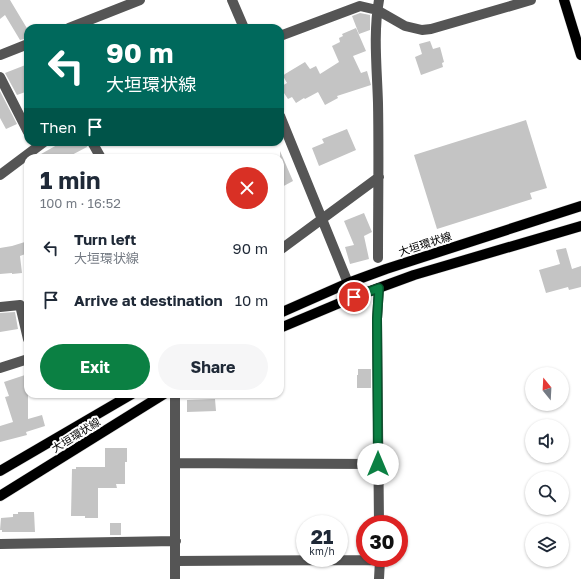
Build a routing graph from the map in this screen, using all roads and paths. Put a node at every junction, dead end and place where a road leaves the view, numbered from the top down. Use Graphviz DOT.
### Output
graph roads {
  1 [pos="140,0"];
  2 [pos="232,0"];
  3 [pos="531,0"];
  4 [pos="564,0"];
  5 [pos="381,8"];
  6 [pos="79,24"];
  7 [pos="242,24"];
  8 [pos="284,34"];
  9 [pos="24,46"];
  10 [pos="581,55"];
  11 [pos="0,56"];
  12 [pos="0,77"];
  13 [pos="24,124"];
  14 [pos="284,126"];
  15 [pos="35,146"];
  16 [pos="25,154"];
  17 [pos="24,155"];
  18 [pos="0,175"];
  19 [pos="379,177"];
  20 [pos="581,206"];
  21 [pos="322,219"];
  22 [pos="581,226"];
  23 [pos="284,247"];
  24 [pos="378,258"];
  25 [pos="348,283"];
  26 [pos="381,287"];
  27 [pos="0,307"];
  28 [pos="284,311"];
  29 [pos="24,322"];
  30 [pos="284,326"];
  31 [pos="24,360"];
  32 [pos="0,368"];
  33 [pos="125,398"];
  34 [pos="158,398"];
  35 [pos="175,398"];
  36 [pos="176,463"];
  37 [pos="378,464"];
  38 [pos="0,471"];
  39 [pos="0,496"];
  40 [pos="379,515"];
  41 [pos="176,541"];
  42 [pos="0,544"];
  43 [pos="356,559"];
  44 [pos="176,561"];
  45 [pos="380,567"];
  46 [pos="175,579"];
  47 [pos="379,579"];
  1 -- 6 [label="street"];
  2 -- 7 [label="street"];
  3 -- 5 [label="street"];
  4 -- 10 [label="main road"];
  5 -- 8 [label="street"];
  5 -- 19 [label="street"];
  9 -- 11 [label="street"];
  12 -- 13 [label="street"];
  14 -- 21 [label="street"];
  15 -- 16 [label="street"];
  17 -- 18 [label="street"];
  19 -- 21 [label="street"];
  19 -- 24 [label="street"];
  20 -- 25 [label="main road, 大垣環状線"];
  21 -- 23 [label="street"];
  21 -- 25 [label="street"];
  22 -- 26 [label="main road"];
  25 -- 28 [label="main road, 大垣環状線"];
  26 -- 30 [label="main road"];
  26 -- 37 [label="street"];
  27 -- 29 [label="street"];
  31 -- 32 [label="street"];
  33 -- 38 [label="main road, 大垣環状線"];
  34 -- 39 [label="main road, 大垣環状線"];
  35 -- 36 [label="street"];
  36 -- 37 [label="street"];
  36 -- 41 [label="street"];
  37 -- 40 [label="street"];
  41 -- 42 [label="street"];
  41 -- 44 [label="street"];
  43 -- 44 [label="street"];
  44 -- 46 [label="street"];
  45 -- 47 [label="street"];
}
